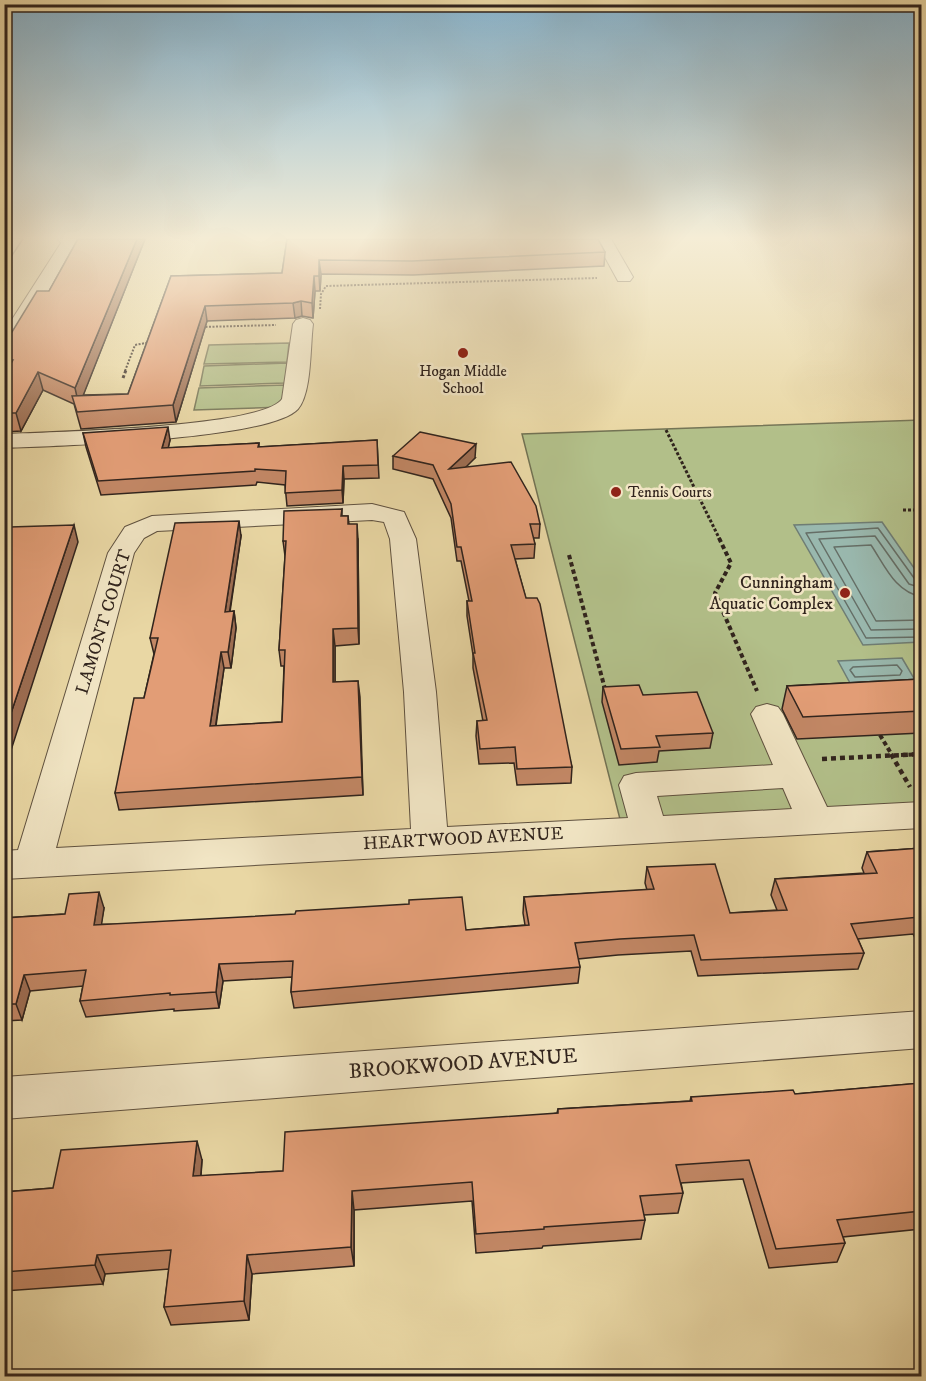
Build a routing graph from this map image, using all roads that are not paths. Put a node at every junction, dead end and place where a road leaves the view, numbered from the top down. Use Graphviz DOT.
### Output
graph roads {
  1 [pos="32,303"];
  2 [pos="303,324"];
  3 [pos="4,348"];
  4 [pos="4,441"];
  5 [pos="767,714"];
  6 [pos="792,768"];
  7 [pos="917,803"];
  8 [pos="815,821"];
  9 [pos="649,830"];
  10 [pos="430,840"];
  11 [pos="19,865"];
  12 [pos="921,1029"];
  13 [pos="4,1098"];
  1 -- 3 [label="street"];
  2 -- 4 [label="street"];
  5 -- 6 [label="street"];
  6 -- 8 [label="street"];
  6 -- 9 [label="street"];
  7 -- 8 [label="street, HEARTWOOD AVENUE"];
  8 -- 9 [label="street, HEARTWOOD AVENUE"];
  9 -- 10 [label="street, HEARTWOOD AVENUE"];
  10 -- 11 [label="street, HEARTWOOD AVENUE"];
  10 -- 11 [label="street, LAMONT COURT"];
  12 -- 13 [label="street, BROOKWOOD AVENUE"];
}
